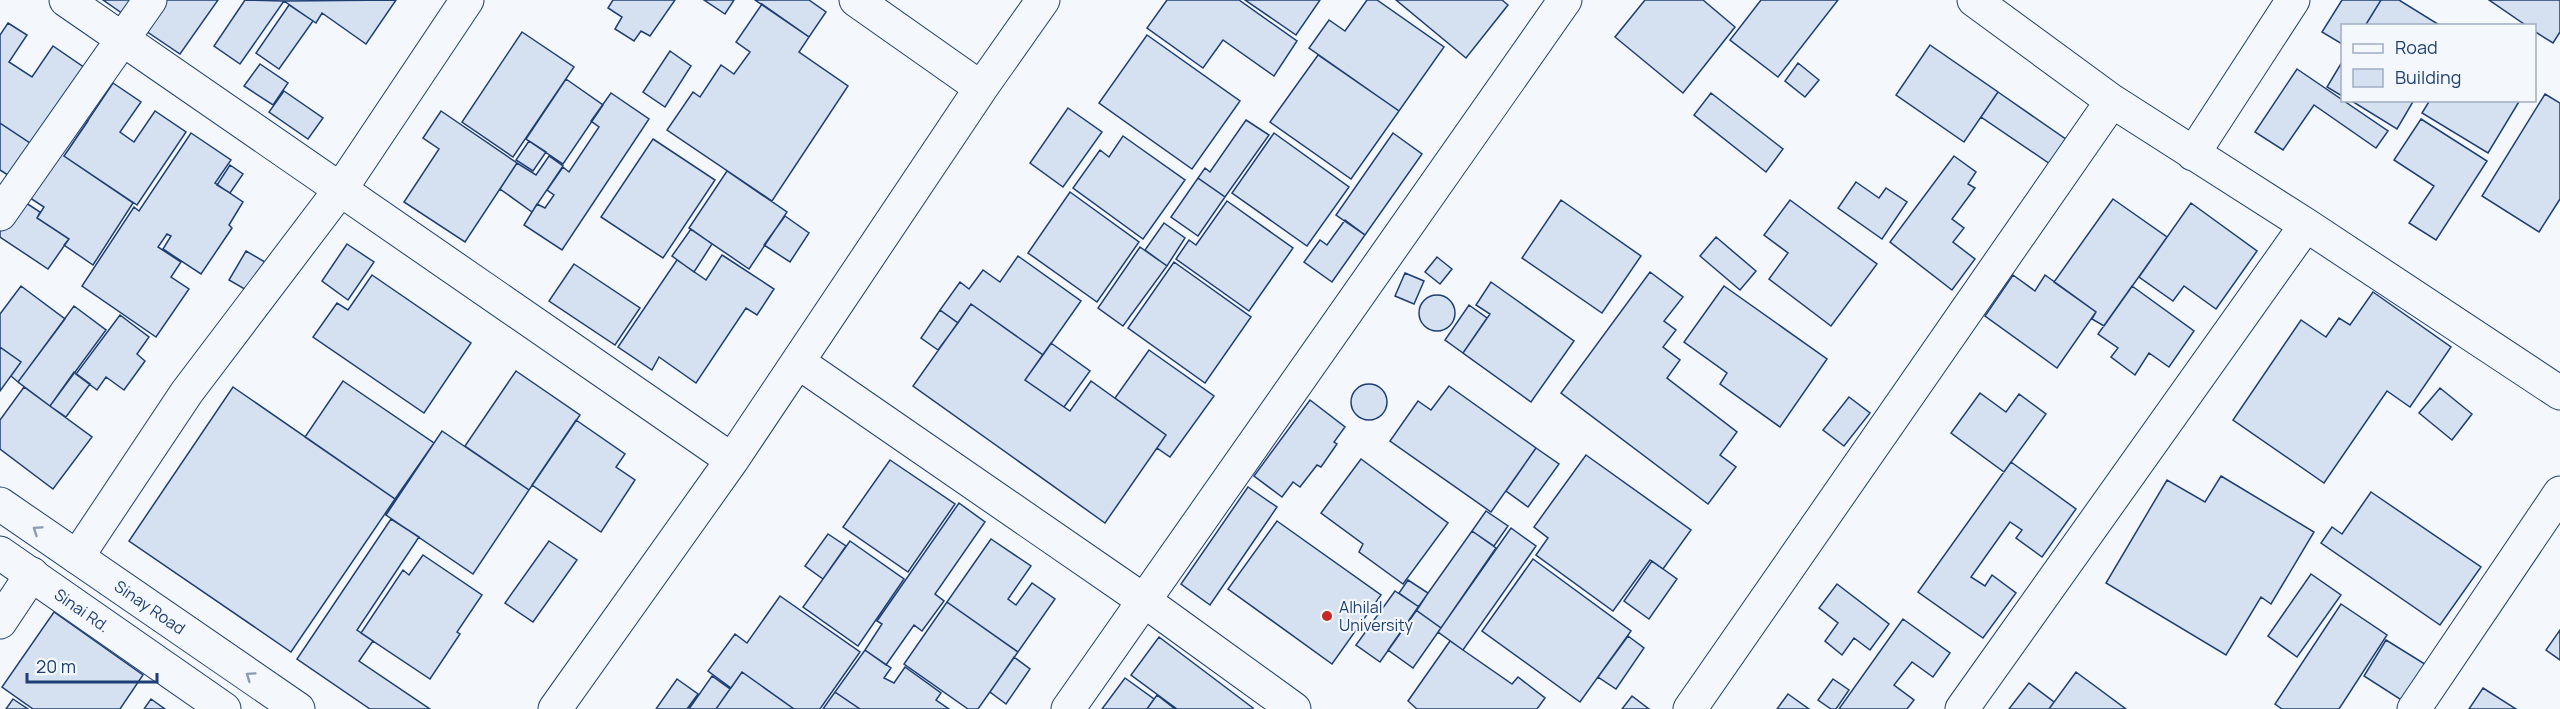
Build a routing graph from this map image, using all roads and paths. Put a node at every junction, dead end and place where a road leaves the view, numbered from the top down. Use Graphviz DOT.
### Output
graph roads {
  1 [pos="66,0"];
  2 [pos="150,0"];
  3 [pos="467,0"];
  4 [pos="856,0"];
  5 [pos="1043,0"];
  6 [pos="1565,0"];
  7 [pos="1974,0"];
  8 [pos="2293,0"];
  9 [pos="124,40"];
  10 [pos="981,88"];
  11 [pos="2112,101"];
  12 [pos="2193,154"];
  13 [pos="340,190"];
  14 [pos="0,214"];
  15 [pos="2306,225"];
  16 [pos="798,362"];
  17 [pos="2560,393"];
  18 [pos="732,460"];
  19 [pos="2560,493"];
  20 [pos="0,504"];
  21 [pos="0,553"];
  22 [pos="77,557"];
  23 [pos="32,574"];
  24 [pos="1146,602"];
  25 [pos="0,622"];
  26 [pos="224,709"];
  27 [pos="298,709"];
  28 [pos="555,709"];
  29 [pos="1068,709"];
  30 [pos="1294,709"];
  31 [pos="1690,709"];
  32 [pos="1962,709"];
  33 [pos="2414,709"];
  1 -- 9 [label="street"];
  2 -- 9 [label="street"];
  3 -- 13 [label="street"];
  4 -- 10 [label="street"];
  5 -- 10 [label="street"];
  6 -- 24 [label="street"];
  7 -- 11 [label="street"];
  8 -- 12 [label="street"];
  9 -- 13 [label="street"];
  9 -- 14 [label="street"];
  10 -- 16 [label="street"];
  11 -- 12 [label="street"];
  11 -- 31 [label="street"];
  12 -- 15 [label="street"];
  13 -- 18 [label="street"];
  13 -- 22 [label="street"];
  15 -- 17 [label="street"];
  15 -- 32 [label="street"];
  16 -- 18 [label="street"];
  16 -- 24 [label="street"];
  18 -- 28 [label="street"];
  19 -- 33 [label="street"];
  22 -- 20 [label="street, Sinay Road, one-way"];
  21 -- 23 [label="street, Sinai Rd."];
  27 -- 22 [label="street, Sinay Road, one-way"];
  23 -- 25 [label="street"];
  23 -- 26 [label="street, Sinai Rd."];
  24 -- 29 [label="street"];
  24 -- 30 [label="street"];
}
